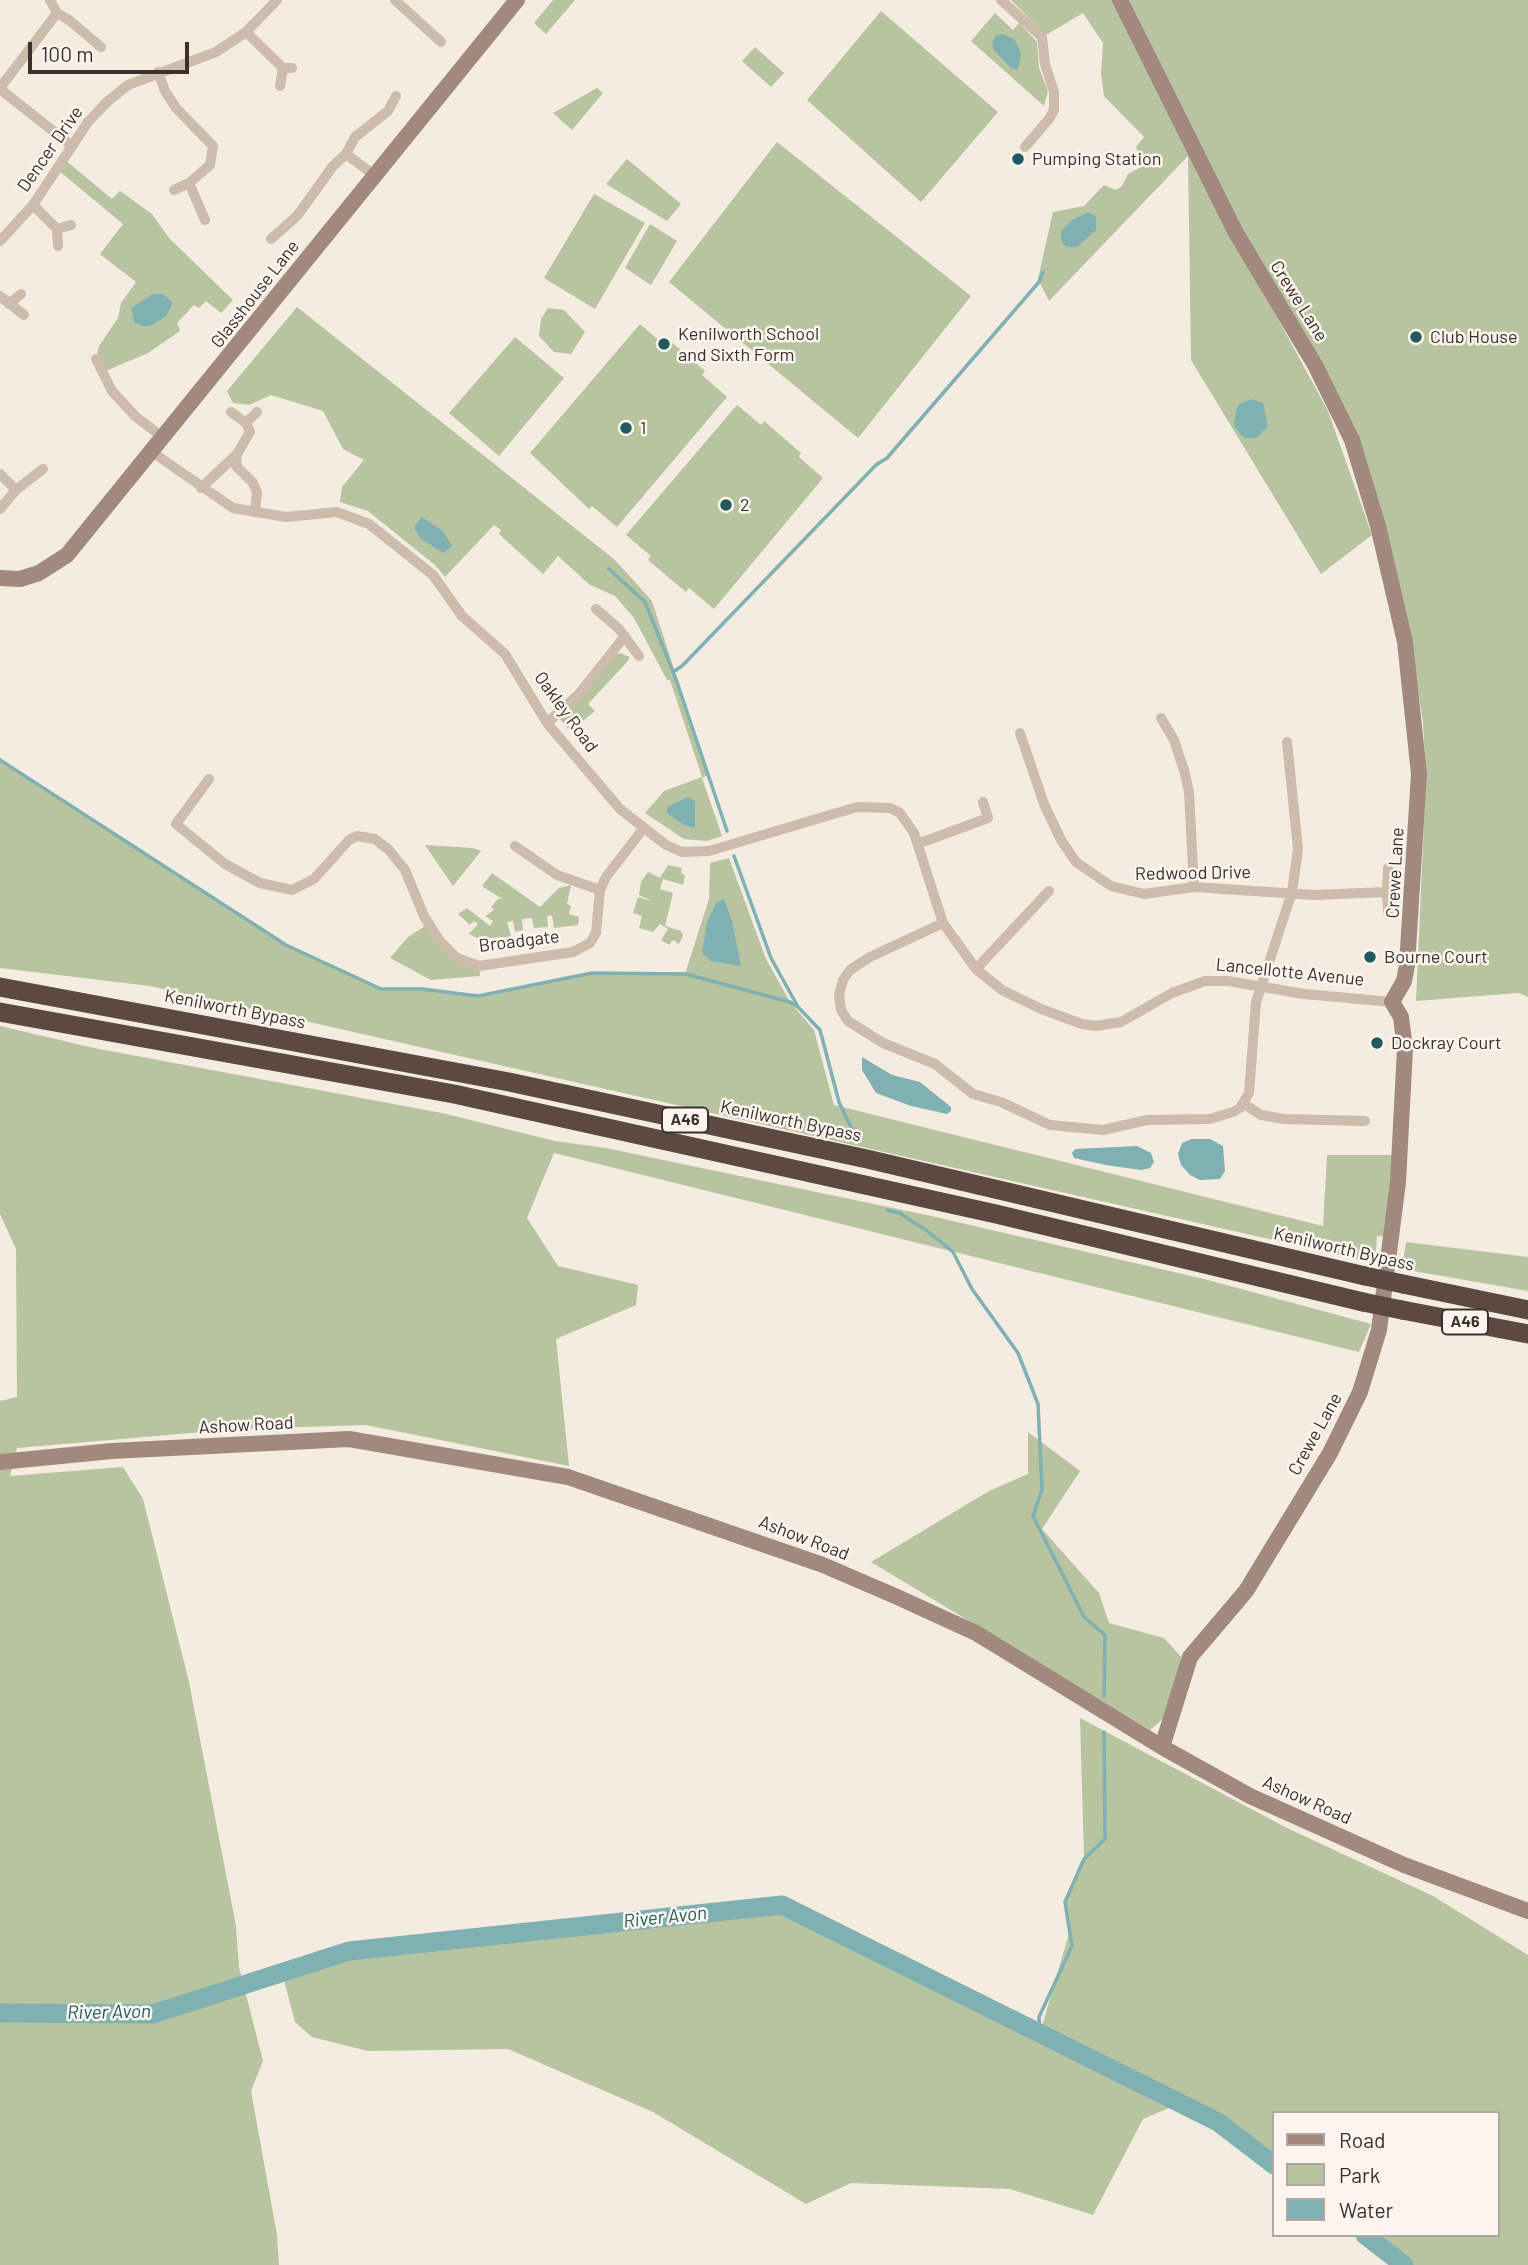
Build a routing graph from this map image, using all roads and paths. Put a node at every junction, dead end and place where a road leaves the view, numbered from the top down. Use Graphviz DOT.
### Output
graph roads {
  1 [pos="50,0"];
  2 [pos="277,0"];
  3 [pos="395,0"];
  4 [pos="517,0"];
  5 [pos="1001,0"];
  6 [pos="1120,0"];
  7 [pos="57,13"];
  8 [pos="246,32"];
  9 [pos="441,42"];
  10 [pos="101,47"];
  11 [pos="159,72"];
  12 [pos="280,86"];
  13 [pos="0,88"];
  14 [pos="396,96"];
  15 [pos="72,146"];
  16 [pos="1025,146"];
  17 [pos="346,154"];
  18 [pos="374,175"];
  19 [pos="189,183"];
  20 [pos="174,190"];
  21 [pos="33,205"];
  22 [pos="205,220"];
  23 [pos="71,225"];
  24 [pos="57,229"];
  25 [pos="271,239"];
  26 [pos="0,242"];
  27 [pos="58,246"];
  28 [pos="21,294"];
  29 [pos="5,300"];
  30 [pos="24,315"];
  31 [pos="96,359"];
  32 [pos="231,412"];
  33 [pos="257,412"];
  34 [pos="246,423"];
  35 [pos="164,438"];
  36 [pos="152,452"];
  37 [pos="237,454"];
  38 [pos="43,468"];
  39 [pos="0,474"];
  40 [pos="201,488"];
  41 [pos="16,490"];
  42 [pos="0,509"];
  43 [pos="255,512"];
  44 [pos="0,578"];
  45 [pos="596,609"];
  46 [pos="625,636"];
  47 [pos="639,656"];
  48 [pos="1161,718"];
  49 [pos="547,723"];
  50 [pos="1020,733"];
  51 [pos="1287,742"];
  52 [pos="209,779"];
  53 [pos="982,802"];
  54 [pos="890,808"];
  55 [pos="643,829"];
  56 [pos="920,844"];
  57 [pos="514,846"];
  58 [pos="1388,868"];
  59 [pos="1194,887"];
  60 [pos="600,890"];
  61 [pos="1049,891"];
  62 [pos="1292,892"];
  63 [pos="1387,892"];
  64 [pos="1388,913"];
  65 [pos="943,923"];
  66 [pos="976,969"];
  67 [pos="1262,985"];
  68 [pos="0,987"];
  69 [pos="1392,1002"];
  70 [pos="0,1013"];
  71 [pos="1244,1104"];
  72 [pos="1365,1121"];
  73 [pos="1528,1310"];
  74 [pos="1528,1334"];
  75 [pos="0,1462"];
  76 [pos="1162,1747"];
  77 [pos="1528,1912"];
  1 -- 7 [label="street"];
  2 -- 8 [label="street, Dencer Drive"];
  3 -- 9 [label="street"];
  4 -- 18 [label="street, Glasshouse Lane"];
  5 -- 16 [label="street"];
  6 -- 69 [label="street, Crewe Lane"];
  7 -- 10 [label="street"];
  7 -- 13 [label="street"];
  8 -- 11 [label="street, Dencer Drive"];
  8 -- 12 [label="street"];
  11 -- 15 [label="street, Dencer Drive"];
  11 -- 19 [label="street"];
  13 -- 15 [label="street"];
  14 -- 17 [label="street"];
  15 -- 21 [label="street, Dencer Drive"];
  17 -- 18 [label="street"];
  17 -- 25 [label="street"];
  18 -- 35 [label="street, Glasshouse Lane"];
  19 -- 20 [label="street"];
  19 -- 22 [label="street"];
  21 -- 24 [label="street"];
  21 -- 26 [label="street, Dencer Drive"];
  23 -- 24 [label="street"];
  24 -- 27 [label="street"];
  28 -- 29 [label="street"];
  29 -- 30 [label="street"];
  31 -- 35 [label="street"];
  32 -- 34 [label="street"];
  33 -- 34 [label="street"];
  34 -- 37 [label="street"];
  35 -- 36 [label="street, Glasshouse Lane"];
  36 -- 40 [label="street, Oakley Road"];
  36 -- 44 [label="street, Glasshouse Lane"];
  37 -- 40 [label="street"];
  37 -- 43 [label="street"];
  38 -- 41 [label="street"];
  39 -- 41 [label="street"];
  40 -- 43 [label="street, Oakley Road"];
  41 -- 42 [label="street"];
  43 -- 49 [label="street, Oakley Road"];
  45 -- 46 [label="street"];
  46 -- 47 [label="street"];
  46 -- 49 [label="street"];
  48 -- 59 [label="street"];
  49 -- 55 [label="street, Oakley Road"];
  50 -- 59 [label="street, Redwood Drive"];
  51 -- 62 [label="street"];
  52 -- 60 [label="street, Broadgate"];
  53 -- 56 [label="street"];
  54 -- 55 [label="street, Oakley Road"];
  54 -- 56 [label="street, Lancellotte Avenue"];
  55 -- 60 [label="street, Broadgate"];
  56 -- 65 [label="street, Lancellotte Avenue"];
  57 -- 60 [label="street"];
  58 -- 63 [label="street"];
  59 -- 62 [label="street, Redwood Drive"];
  61 -- 66 [label="street"];
  62 -- 63 [label="street, Redwood Drive"];
  62 -- 67 [label="street"];
  63 -- 64 [label="street"];
  65 -- 66 [label="street, Lancellotte Avenue"];
  65 -- 71 [label="street"];
  66 -- 67 [label="street, Lancellotte Avenue"];
  67 -- 69 [label="street, Lancellotte Avenue"];
  67 -- 71 [label="street"];
  68 -- 73 [label="highway, Kenilworth Bypass / A46, bridge"];
  69 -- 76 [label="street, Crewe Lane"];
  70 -- 74 [label="highway, A46, bridge"];
  71 -- 72 [label="street"];
  75 -- 76 [label="street, Ashow Road"];
  76 -- 77 [label="street, Ashow Road"];
}
